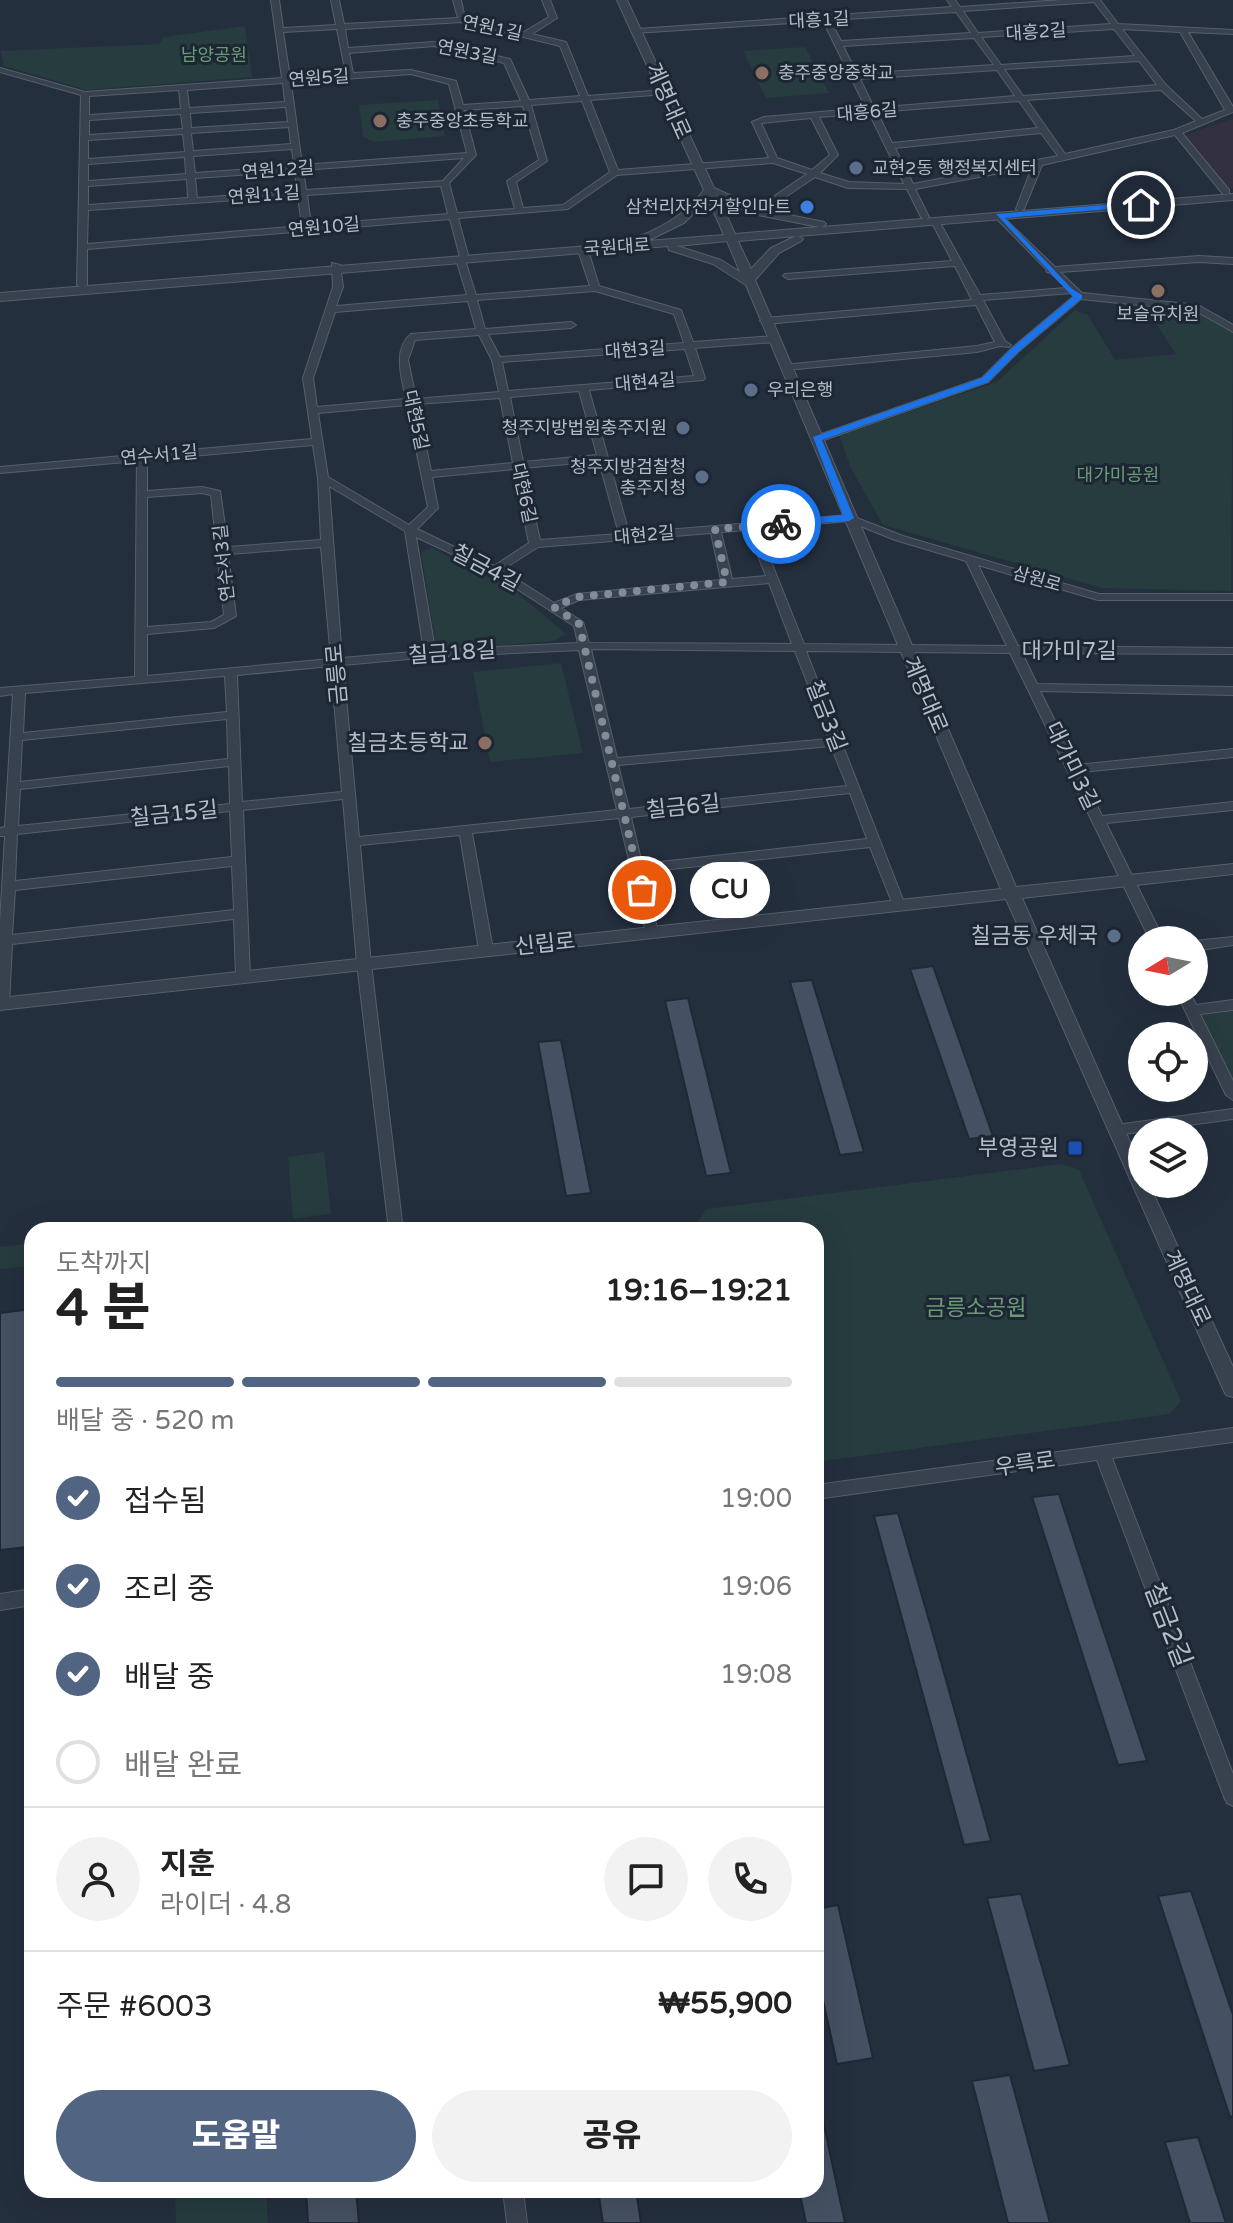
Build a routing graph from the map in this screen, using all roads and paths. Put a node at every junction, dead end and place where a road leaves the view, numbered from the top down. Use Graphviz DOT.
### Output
graph roads {
  1 [pos="275,0"];
  2 [pos="335,0"];
  3 [pos="457,0"];
  4 [pos="546,0"];
  5 [pos="622,0"];
  6 [pos="951,0"];
  7 [pos="1096,0"];
  8 [pos="958,10"];
  9 [pos="462,20"];
  10 [pos="826,20"];
  11 [pos="341,26"];
  12 [pos="1117,26"];
  13 [pos="1182,29"];
  14 [pos="280,30"];
  15 [pos="637,31"];
  16 [pos="1233,32"];
  17 [pos="525,35"];
  18 [pos="976,36"];
  19 [pos="838,44"];
  20 [pos="346,51"];
  21 [pos="1141,58"];
  22 [pos="999,68"];
  23 [pos="0,70"];
  24 [pos="350,76"];
  25 [pos="855,77"];
  26 [pos="286,80"];
  27 [pos="183,86"];
  28 [pos="1163,87"];
  29 [pos="665,92"];
  30 [pos="85,94"];
  31 [pos="585,98"];
  32 [pos="1021,99"];
  33 [pos="526,103"];
  34 [pos="290,104"];
  35 [pos="461,108"];
  36 [pos="1231,109"];
  37 [pos="185,111"];
  38 [pos="872,111"];
  39 [pos="814,116"];
  40 [pos="84,118"];
  41 [pos="1201,122"];
  42 [pos="292,124"];
  43 [pos="1044,130"];
  44 [pos="187,131"];
  45 [pos="1177,132"];
  46 [pos="84,138"];
  47 [pos="295,146"];
  48 [pos="890,146"];
  49 [pos="189,154"];
  50 [pos="472,155"];
  51 [pos="1062,156"];
  52 [pos="774,160"];
  53 [pos="84,162"];
  54 [pos="1038,163"];
  55 [pos="698,167"];
  56 [pos="297,168"];
  57 [pos="615,173"];
  58 [pos="813,174"];
  59 [pos="190,176"];
  60 [pos="445,183"];
  61 [pos="84,184"];
  62 [pos="910,187"];
  63 [pos="709,190"];
  64 [pos="301,193"];
  65 [pos="1231,196"];
  66 [pos="193,200"];
  67 [pos="83,208"];
  68 [pos="1020,209"];
  69 [pos="520,211"];
  70 [pos="757,212"];
  71 [pos="454,216"];
  72 [pos="999,216"];
  73 [pos="930,219"];
  74 [pos="307,228"];
  75 [pos="824,228"];
  76 [pos="731,236"];
  77 [pos="635,241"];
  78 [pos="650,245"];
  79 [pos="83,247"];
  80 [pos="583,250"];
  81 [pos="462,257"];
  82 [pos="1233,261"];
  83 [pos="956,263"];
  84 [pos="335,267"];
  85 [pos="1050,270"];
  86 [pos="788,276"];
  87 [pos="748,282"];
  88 [pos="82,285"];
  89 [pos="595,288"];
  90 [pos="0,294"];
  91 [pos="1074,294"];
  92 [pos="474,297"];
  93 [pos="976,300"];
  94 [pos="331,309"];
  95 [pos="765,321"];
  96 [pos="571,325"];
  97 [pos="1233,329"];
  98 [pos="481,330"];
  99 [pos="774,339"];
  100 [pos="1001,343"];
  101 [pos="690,346"];
  102 [pos="1015,350"];
  103 [pos="497,360"];
  104 [pos="786,367"];
  105 [pos="583,388"];
  106 [pos="503,394"];
  107 [pos="412,402"];
  108 [pos="314,410"];
  109 [pos="817,439"];
  110 [pos="319,441"];
  111 [pos="142,457"];
  112 [pos="601,458"];
  113 [pos="519,466"];
  114 [pos="0,470"];
  115 [pos="427,474"];
  116 [pos="323,478"];
  117 [pos="144,494"];
  118 [pos="849,518"];
  119 [pos="752,526"];
  120 [pos="715,529"];
  121 [pos="410,530"];
  122 [pos="625,537"];
  123 [pos="326,543"];
  124 [pos="535,544"];
  125 [pos="224,551"];
  126 [pos="970,559"];
  127 [pos="495,570"];
  128 [pos="773,579"];
  129 [pos="727,582"];
  130 [pos="1233,597"];
  131 [pos="554,607"];
  132 [pos="142,631"];
  133 [pos="585,646"];
  134 [pos="799,646"];
  135 [pos="906,649"];
  136 [pos="1015,651"];
  137 [pos="1233,651"];
  138 [pos="430,654"];
  139 [pos="336,662"];
  140 [pos="231,671"];
  141 [pos="141,679"];
  142 [pos="1033,687"];
  143 [pos="19,690"];
  144 [pos="1233,691"];
  145 [pos="0,692"];
  146 [pos="232,715"];
  147 [pos="17,737"];
  148 [pos="836,742"];
  149 [pos="1233,753"];
  150 [pos="235,762"];
  151 [pos="612,762"];
  152 [pos="1073,769"];
  153 [pos="15,786"];
  154 [pos="854,789"];
  155 [pos="348,795"];
  156 [pos="1233,806"];
  157 [pos="237,807"];
  158 [pos="624,813"];
  159 [pos="1098,820"];
  160 [pos="465,830"];
  161 [pos="6,831"];
  162 [pos="352,842"];
  163 [pos="875,842"];
  164 [pos="238,861"];
  165 [pos="637,869"];
  166 [pos="1233,869"];
  167 [pos="1128,881"];
  168 [pos="9,886"];
  169 [pos="1013,893"];
  170 [pos="899,905"];
  171 [pos="239,914"];
  172 [pos="1150,926"];
  173 [pos="652,932"];
  174 [pos="6,940"];
  175 [pos="1233,941"];
  176 [pos="1208,944"];
  177 [pos="486,950"];
  178 [pos="364,964"];
  179 [pos="243,976"];
  180 [pos="1,1004"];
  181 [pos="1233,1005"];
  182 [pos="1189,1006"];
  183 [pos="1191,1010"];
  184 [pos="1233,1095"];
  185 [pos="1233,1114"];
  186 [pos="1116,1130"];
  187 [pos="395,1222"];
  188 [pos="1233,1389"];
  189 [pos="1233,1435"];
  190 [pos="1102,1453"];
  191 [pos="824,1491"];
  192 [pos="24,1598"];
  193 [pos="0,1602"];
  194 [pos="1233,1797"];
  195 [pos="514,2198"];
  196 [pos="517,2223"];
  1 -- 14 [label="street"];
  2 -- 11 [label="street"];
  3 -- 9 [label="street"];
  4 -- 17 [label="street"];
  5 -- 15 [label="street, 계명대로"];
  6 -- 8 [label="street"];
  7 -- 8 [label="street, 대흥1길"];
  7 -- 12 [label="street"];
  8 -- 10 [label="street, 대흥1길"];
  8 -- 18 [label="street"];
  9 -- 11 [label="street, 연원1길"];
  9 -- 17 [label="street, 연원1길"];
  10 -- 15 [label="street, 대흥1길"];
  10 -- 19 [label="street"];
  11 -- 14 [label="street, 연원1길"];
  11 -- 20 [label="street"];
  12 -- 13 [label="street, 대흥2길"];
  12 -- 18 [label="street, 대흥2길"];
  12 -- 21 [label="street"];
  13 -- 16 [label="street, 대흥2길"];
  13 -- 36 [label="street"];
  14 -- 26 [label="street"];
  15 -- 29 [label="street, 계명대로"];
  17 -- 31 [label="street, 연원1길"];
  18 -- 19 [label="street, 대흥2길"];
  18 -- 22 [label="street"];
  19 -- 25 [label="street"];
  20 -- 24 [label="street"];
  20 -- 33 [label="street, 연원3길"];
  21 -- 22 [label="street"];
  21 -- 28 [label="street"];
  22 -- 25 [label="street"];
  22 -- 32 [label="street"];
  23 -- 30 [label="street, 연원5길"];
  24 -- 26 [label="street, 연원5길"];
  24 -- 35 [label="street, 연원5길"];
  25 -- 38 [label="street"];
  26 -- 27 [label="street, 연원5길"];
  26 -- 34 [label="street"];
  27 -- 30 [label="street, 연원5길"];
  27 -- 37 [label="street"];
  28 -- 32 [label="street, 대흥6길"];
  28 -- 41 [label="street"];
  29 -- 31 [label="street"];
  29 -- 55 [label="street, 계명대로"];
  30 -- 40 [label="street"];
  31 -- 33 [label="street"];
  31 -- 57 [label="street, 연원1길"];
  32 -- 38 [label="street, 대흥6길"];
  32 -- 43 [label="street"];
  33 -- 35 [label="street"];
  33 -- 69 [label="street, 연원3길"];
  34 -- 37 [label="street"];
  34 -- 42 [label="street"];
  35 -- 50 [label="street, 연원5길"];
  36 -- 41 [label="street"];
  37 -- 40 [label="street"];
  37 -- 44 [label="street"];
  38 -- 39 [label="street, 대흥6길"];
  38 -- 48 [label="street"];
  39 -- 52 [label="street, 대흥6길"];
  39 -- 58 [label="street"];
  40 -- 46 [label="street"];
  41 -- 45 [label="street"];
  42 -- 44 [label="street"];
  42 -- 47 [label="street"];
  43 -- 48 [label="street"];
  43 -- 51 [label="street"];
  44 -- 46 [label="street"];
  44 -- 49 [label="street"];
  45 -- 51 [label="street"];
  45 -- 65 [label="street"];
  46 -- 53 [label="street"];
  47 -- 49 [label="street"];
  47 -- 56 [label="street"];
  48 -- 62 [label="street"];
  49 -- 53 [label="street"];
  49 -- 59 [label="street"];
  50 -- 56 [label="street, 연원12길"];
  50 -- 60 [label="street"];
  51 -- 54 [label="street"];
  52 -- 55 [label="street"];
  52 -- 58 [label="street"];
  53 -- 61 [label="street"];
  54 -- 62 [label="street"];
  54 -- 68 [label="street"];
  55 -- 57 [label="street"];
  55 -- 63 [label="street, 계명대로"];
  56 -- 59 [label="street, 연원12길"];
  56 -- 64 [label="street"];
  57 -- 69 [label="street, 연원10길"];
  58 -- 62 [label="street"];
  58 -- 70 [label="street"];
  59 -- 61 [label="street, 연원12길"];
  59 -- 66 [label="street"];
  60 -- 64 [label="street, 연원11길"];
  60 -- 71 [label="street"];
  61 -- 67 [label="street"];
  62 -- 73 [label="street"];
  63 -- 70 [label="street"];
  63 -- 76 [label="street, 계명대로"];
  63 -- 77 [label="street"];
  64 -- 66 [label="street, 연원11길"];
  64 -- 74 [label="street"];
  65 -- 68 [label="street, 국원대로"];
  65 -- 72 [label="street, 국원대로"];
  66 -- 67 [label="street, 연원11길"];
  67 -- 79 [label="street"];
  68 -- 73 [label="street, 국원대로"];
  69 -- 71 [label="street, 연원10길"];
  70 -- 75 [label="street"];
  71 -- 74 [label="street, 연원10길"];
  71 -- 81 [label="street"];
  72 -- 73 [label="street, 국원대로"];
  72 -- 85 [label="street"];
  73 -- 75 [label="street, 국원대로"];
  73 -- 83 [label="street"];
  74 -- 79 [label="street, 연원10길"];
  75 -- 76 [label="street, 국원대로"];
  75 -- 87 [label="street"];
  76 -- 77 [label="street, 국원대로"];
  76 -- 78 [label="street, 국원대로"];
  76 -- 87 [label="street, 계명대로"];
  77 -- 81 [label="street, 국원대로"];
  78 -- 80 [label="street, 국원대로"];
  78 -- 87 [label="street"];
  79 -- 88 [label="street"];
  80 -- 81 [label="street, 국원대로"];
  80 -- 89 [label="street"];
  81 -- 84 [label="street, 국원대로"];
  81 -- 92 [label="street, 대현6길"];
  82 -- 85 [label="street"];
  83 -- 86 [label="street"];
  83 -- 93 [label="street"];
  84 -- 88 [label="street, 국원대로"];
  84 -- 90 [label="street, 국원대로"];
  84 -- 94 [label="street, 금릉로"];
  85 -- 91 [label="street"];
  87 -- 95 [label="street, 계명대로"];
  88 -- 90 [label="street, 국원대로"];
  89 -- 92 [label="street, 대현4길"];
  89 -- 101 [label="street, 대현4길"];
  91 -- 93 [label="street"];
  91 -- 97 [label="street"];
  91 -- 102 [label="street"];
  92 -- 94 [label="street, 대현4길"];
  92 -- 98 [label="street, 대현6길"];
  93 -- 95 [label="street"];
  93 -- 100 [label="street"];
  94 -- 108 [label="street, 금릉로"];
  95 -- 99 [label="street, 계명대로"];
  96 -- 98 [label="street, 대현5길"];
  98 -- 103 [label="street, 대현6길"];
  98 -- 107 [label="street, 대현5길"];
  99 -- 101 [label="street, 대현3길"];
  99 -- 104 [label="street, 계명대로"];
  100 -- 102 [label="street"];
  100 -- 104 [label="street"];
  101 -- 103 [label="street, 대현3길"];
  101 -- 105 [label="street, 대현4길"];
  102 -- 109 [label="street"];
  103 -- 106 [label="street, 대현6길"];
  104 -- 109 [label="street, 계명대로"];
  105 -- 106 [label="street, 대현4길"];
  105 -- 112 [label="street"];
  106 -- 107 [label="street, 대현4길"];
  106 -- 113 [label="street, 대현6길"];
  107 -- 108 [label="street, 대현4길"];
  107 -- 115 [label="street, 대현5길"];
  108 -- 110 [label="street, 금릉로"];
  109 -- 118 [label="street, 계명대로"];
  110 -- 111 [label="street, 연수서1길"];
  110 -- 116 [label="street, 금릉로"];
  111 -- 114 [label="street, 연수서1길"];
  111 -- 117 [label="street"];
  112 -- 113 [label="street"];
  112 -- 122 [label="street"];
  113 -- 115 [label="street"];
  113 -- 124 [label="street, 대현6길"];
  115 -- 121 [label="street, 대현5길"];
  116 -- 121 [label="street, 칠금4길"];
  116 -- 123 [label="street, 금릉로"];
  117 -- 125 [label="street, 연수서3길"];
  117 -- 132 [label="street"];
  118 -- 119 [label="street, 대현2길"];
  118 -- 126 [label="street, 삼원로"];
  118 -- 135 [label="street, 계명대로"];
  119 -- 120 [label="street, 대현2길"];
  119 -- 128 [label="street, 칠금3길"];
  120 -- 122 [label="street, 대현2길"];
  120 -- 129 [label="street"];
  121 -- 127 [label="street, 칠금4길"];
  121 -- 138 [label="street"];
  122 -- 124 [label="street, 대현2길"];
  123 -- 125 [label="street"];
  123 -- 139 [label="street, 금릉로"];
  124 -- 127 [label="street, 대현6길"];
  125 -- 132 [label="street, 연수서3길"];
  126 -- 130 [label="street, 삼원로"];
  126 -- 136 [label="street, 대가미3길"];
  127 -- 131 [label="street, 칠금4길"];
  128 -- 129 [label="street"];
  128 -- 134 [label="street, 칠금3길"];
  129 -- 131 [label="street"];
  131 -- 133 [label="street, 칠금4길"];
  132 -- 141 [label="street"];
  133 -- 134 [label="street, 칠금18길"];
  133 -- 138 [label="street, 칠금18길"];
  133 -- 151 [label="street, 칠금4길"];
  134 -- 135 [label="street, 칠금18길"];
  134 -- 148 [label="street, 칠금3길"];
  135 -- 136 [label="street, 대가미7길"];
  135 -- 169 [label="street, 계명대로"];
  136 -- 137 [label="street, 대가미7길"];
  136 -- 142 [label="street, 대가미3길"];
  138 -- 139 [label="street, 칠금18길"];
  139 -- 140 [label="street, 칠금18길"];
  139 -- 155 [label="street, 금릉로"];
  140 -- 141 [label="street, 칠금18길"];
  140 -- 146 [label="street"];
  141 -- 143 [label="street, 칠금18길"];
  142 -- 144 [label="street"];
  142 -- 152 [label="street, 대가미3길"];
  143 -- 145 [label="street, 칠금18길"];
  143 -- 147 [label="street"];
  146 -- 147 [label="street"];
  146 -- 150 [label="street"];
  147 -- 153 [label="street"];
  148 -- 151 [label="street"];
  148 -- 154 [label="street, 칠금3길"];
  149 -- 152 [label="street"];
  150 -- 153 [label="street"];
  150 -- 157 [label="street"];
  151 -- 158 [label="street, 칠금4길"];
  152 -- 159 [label="street, 대가미3길"];
  153 -- 161 [label="street"];
  154 -- 158 [label="street, 칠금6길"];
  154 -- 163 [label="street, 칠금3길"];
  155 -- 157 [label="street, 칠금15길"];
  155 -- 162 [label="street, 금릉로"];
  156 -- 159 [label="street"];
  157 -- 161 [label="street, 칠금15길"];
  157 -- 164 [label="street"];
  158 -- 160 [label="street, 칠금6길"];
  158 -- 165 [label="street, 칠금4길"];
  159 -- 167 [label="street, 대가미3길"];
  160 -- 162 [label="street, 칠금6길"];
  160 -- 177 [label="street"];
  161 -- 168 [label="street"];
  162 -- 178 [label="street, 금릉로"];
  163 -- 165 [label="street"];
  163 -- 170 [label="street, 칠금3길"];
  164 -- 168 [label="street"];
  164 -- 171 [label="street"];
  165 -- 173 [label="street, 칠금4길"];
  166 -- 167 [label="street, 신립로"];
  167 -- 169 [label="street, 신립로"];
  167 -- 172 [label="street, 대가미3길"];
  168 -- 174 [label="street"];
  169 -- 170 [label="street, 신립로"];
  169 -- 186 [label="street, 계명대로"];
  170 -- 173 [label="street, 신립로"];
  171 -- 174 [label="street"];
  171 -- 179 [label="street"];
  173 -- 177 [label="street, 신립로"];
  174 -- 180 [label="street"];
  175 -- 176 [label="street"];
  177 -- 178 [label="street, 신립로"];
  178 -- 179 [label="street, 신립로"];
  178 -- 187 [label="street, 금릉로"];
  179 -- 180 [label="street, 신립로"];
  181 -- 183 [label="street"];
  182 -- 183 [label="street"];
  183 -- 184 [label="street"];
  185 -- 186 [label="street"];
  186 -- 188 [label="street, 계명대로"];
  189 -- 190 [label="street, 우륵로"];
  190 -- 191 [label="street, 우륵로"];
  190 -- 194 [label="street, 칠금2길"];
  192 -- 193 [label="street"];
  195 -- 196 [label="street"];
}
